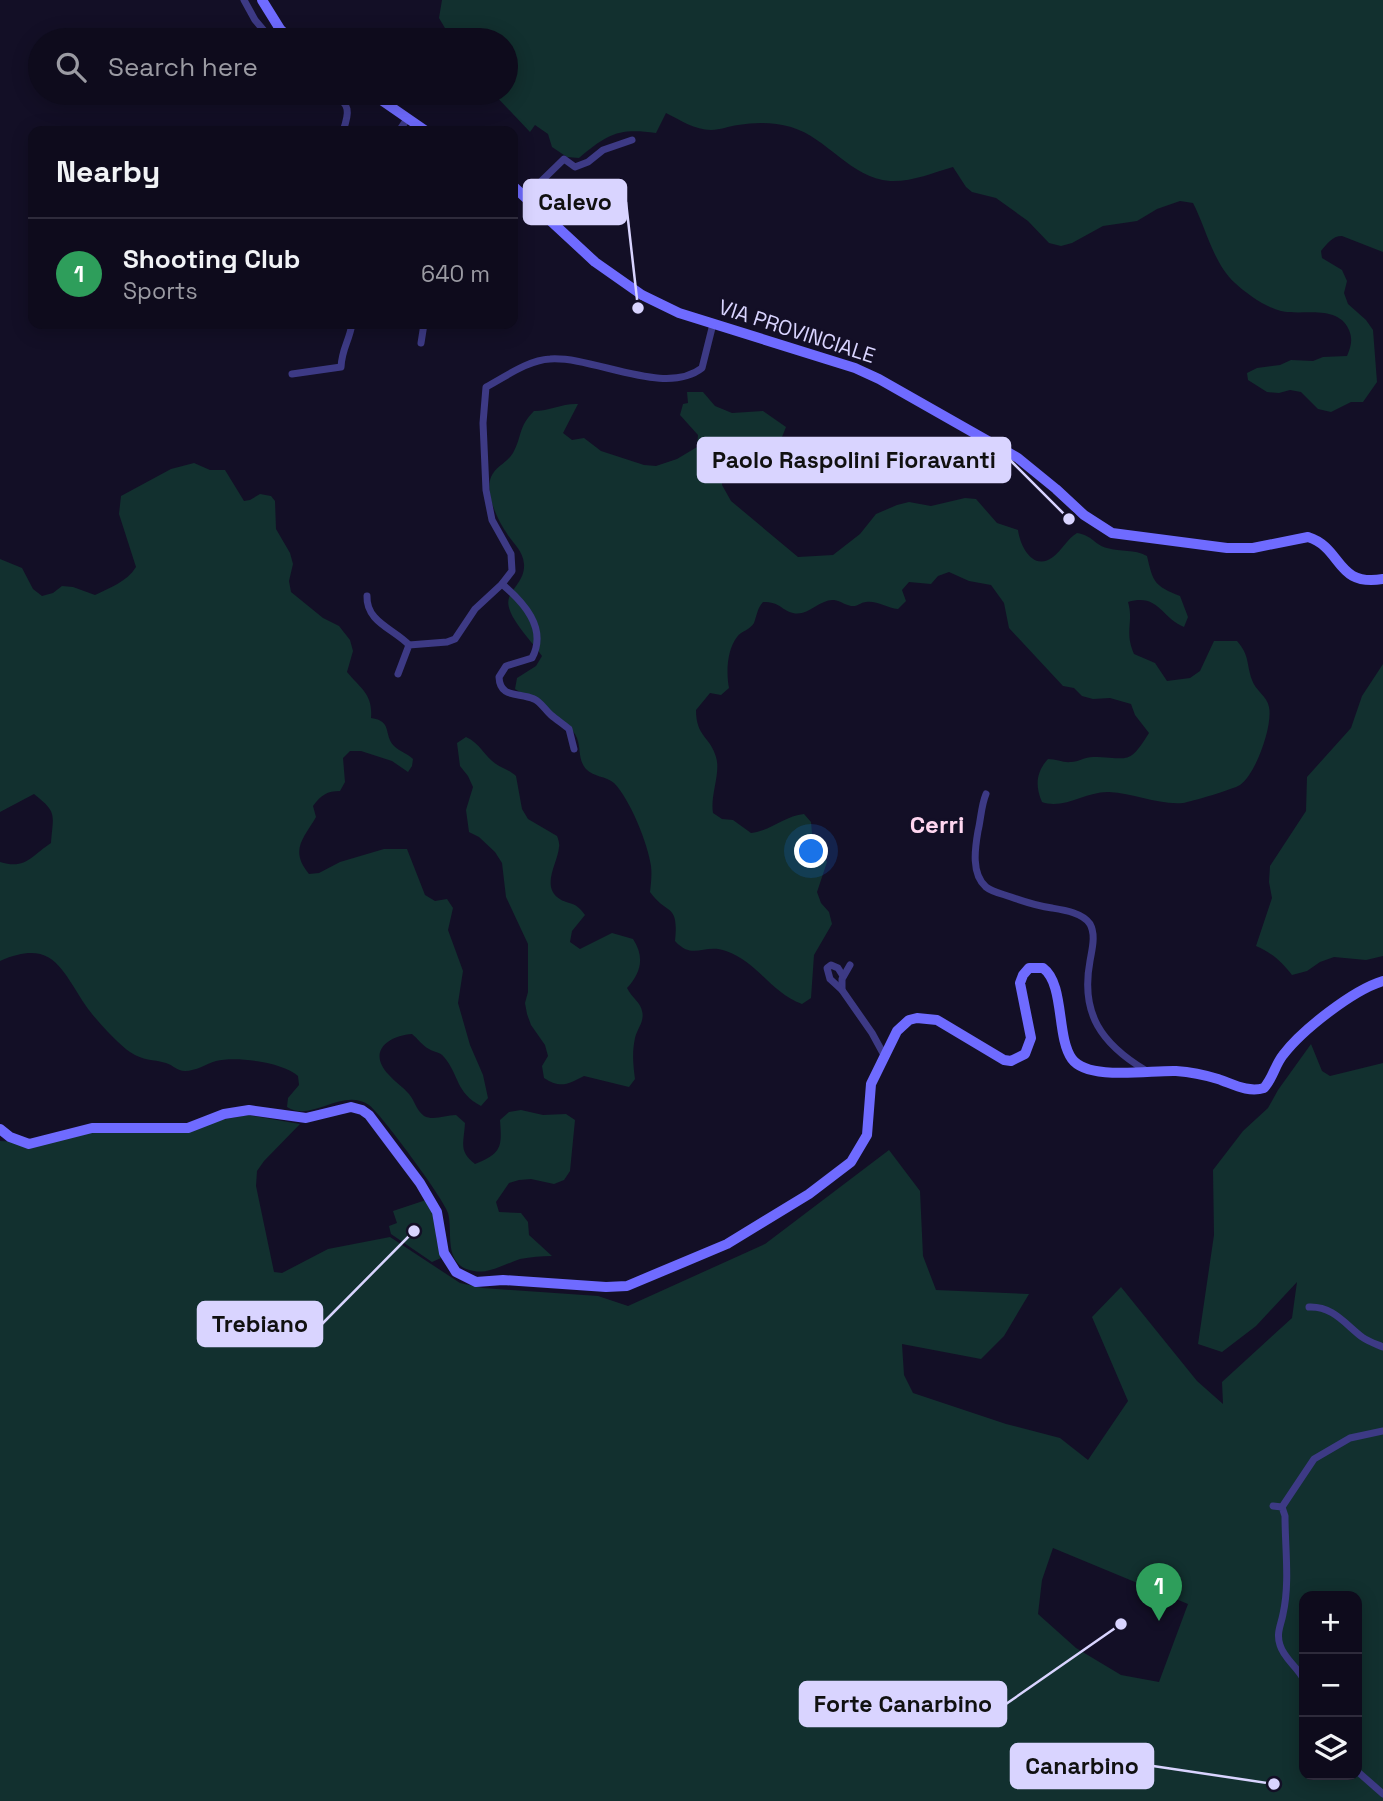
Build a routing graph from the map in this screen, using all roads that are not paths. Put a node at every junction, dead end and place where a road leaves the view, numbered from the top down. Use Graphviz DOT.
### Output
graph roads {
  1 [pos="244,0"];
  2 [pos="262,0"];
  3 [pos="262,28"];
  4 [pos="279,28"];
  5 [pos="346,105"];
  6 [pos="388,105"];
  7 [pos="407,119"];
  8 [pos="345,126"];
  9 [pos="402,126"];
  10 [pos="418,126"];
  11 [pos="632,140"];
  12 [pos="518,190"];
  13 [pos="526,197"];
  14 [pos="713,324"];
  15 [pos="351,329"];
  16 [pos="423,329"];
  17 [pos="421,343"];
  18 [pos="292,374"];
  19 [pos="1383,579"];
  20 [pos="502,584"];
  21 [pos="368,596"];
  22 [pos="409,645"];
  23 [pos="398,674"];
  24 [pos="574,749"];
  25 [pos="986,794"];
  26 [pos="850,965"];
  27 [pos="843,976"];
  28 [pos="1383,981"];
  29 [pos="842,990"];
  30 [pos="884,1055"];
  31 [pos="1145,1070"];
  32 [pos="0,1129"];
  33 [pos="1309,1307"];
  34 [pos="1383,1347"];
  35 [pos="1383,1431"];
  36 [pos="1273,1506"];
  37 [pos="1282,1507"];
  38 [pos="1299,1671"];
  39 [pos="1362,1775"];
  40 [pos="1383,1794"];
  1 -- 3 [label="street"];
  2 -- 4 [label="street"];
  5 -- 8 [label="street"];
  6 -- 7 [label="street"];
  7 -- 9 [label="street"];
  7 -- 10 [label="street"];
  11 -- 13 [label="street"];
  12 -- 13 [label="street, VIA PROVINCIALE"];
  13 -- 14 [label="street, VIA PROVINCIALE"];
  14 -- 19 [label="street, VIA PROVINCIALE"];
  14 -- 20 [label="street"];
  15 -- 18 [label="street"];
  16 -- 17 [label="street"];
  20 -- 22 [label="street"];
  20 -- 24 [label="street"];
  21 -- 22 [label="street"];
  22 -- 23 [label="street"];
  25 -- 31 [label="street"];
  26 -- 27 [label="street"];
  27 -- 29 [label="street"];
  27 -- 29 [label="street"];
  28 -- 31 [label="street"];
  29 -- 30 [label="street"];
  30 -- 31 [label="street"];
  30 -- 32 [label="street"];
  33 -- 34 [label="street"];
  35 -- 37 [label="street"];
  36 -- 37 [label="street"];
  37 -- 38 [label="street"];
  39 -- 40 [label="street"];
}
